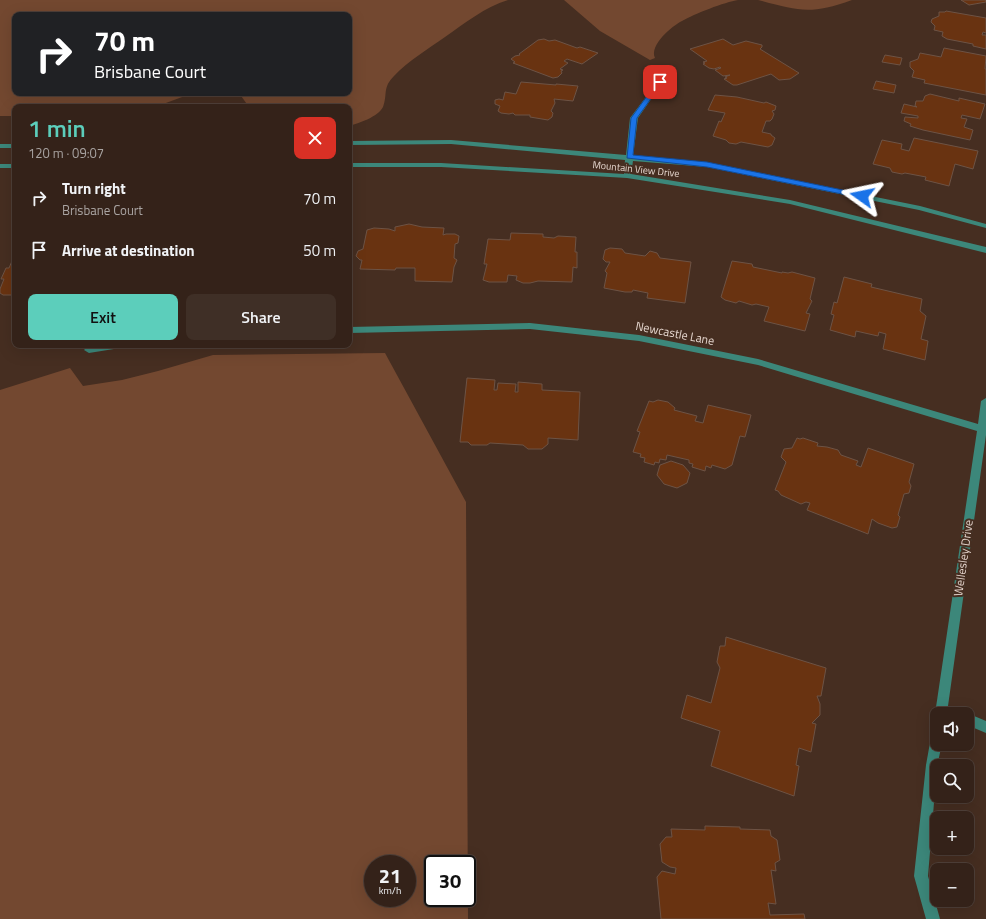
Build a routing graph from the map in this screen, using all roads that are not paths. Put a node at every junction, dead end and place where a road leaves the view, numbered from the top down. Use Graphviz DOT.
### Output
graph roads {
  1 [pos="660,82"];
  2 [pos="352,143"];
  3 [pos="0,146"];
  4 [pos="12,146"];
  5 [pos="629,157"];
  6 [pos="352,165"];
  7 [pos="0,166"];
  8 [pos="12,166"];
  9 [pos="627,176"];
  10 [pos="986,226"];
  11 [pos="986,250"];
  12 [pos="352,330"];
  13 [pos="101,348"];
  14 [pos="89,350"];
  15 [pos="986,401"];
  16 [pos="984,429"];
  17 [pos="942,707"];
  18 [pos="974,722"];
  19 [pos="986,726"];
  20 [pos="934,751"];
  21 [pos="933,919"];
  1 -- 5 [label="street"];
  2 -- 5 [label="street, Mountain View Drive"];
  3 -- 4 [label="street"];
  5 -- 9 [label="street"];
  5 -- 10 [label="street, Mountain View Drive"];
  6 -- 9 [label="street, Mountain View Drive"];
  7 -- 8 [label="street"];
  9 -- 11 [label="street, Mountain View Drive"];
  12 -- 16 [label="street, Newcastle Lane"];
  13 -- 14 [label="street"];
  15 -- 16 [label="street, Wellesley Drive"];
  16 -- 17 [label="street, Wellesley Drive"];
  18 -- 19 [label="street"];
  20 -- 21 [label="street"];
}
